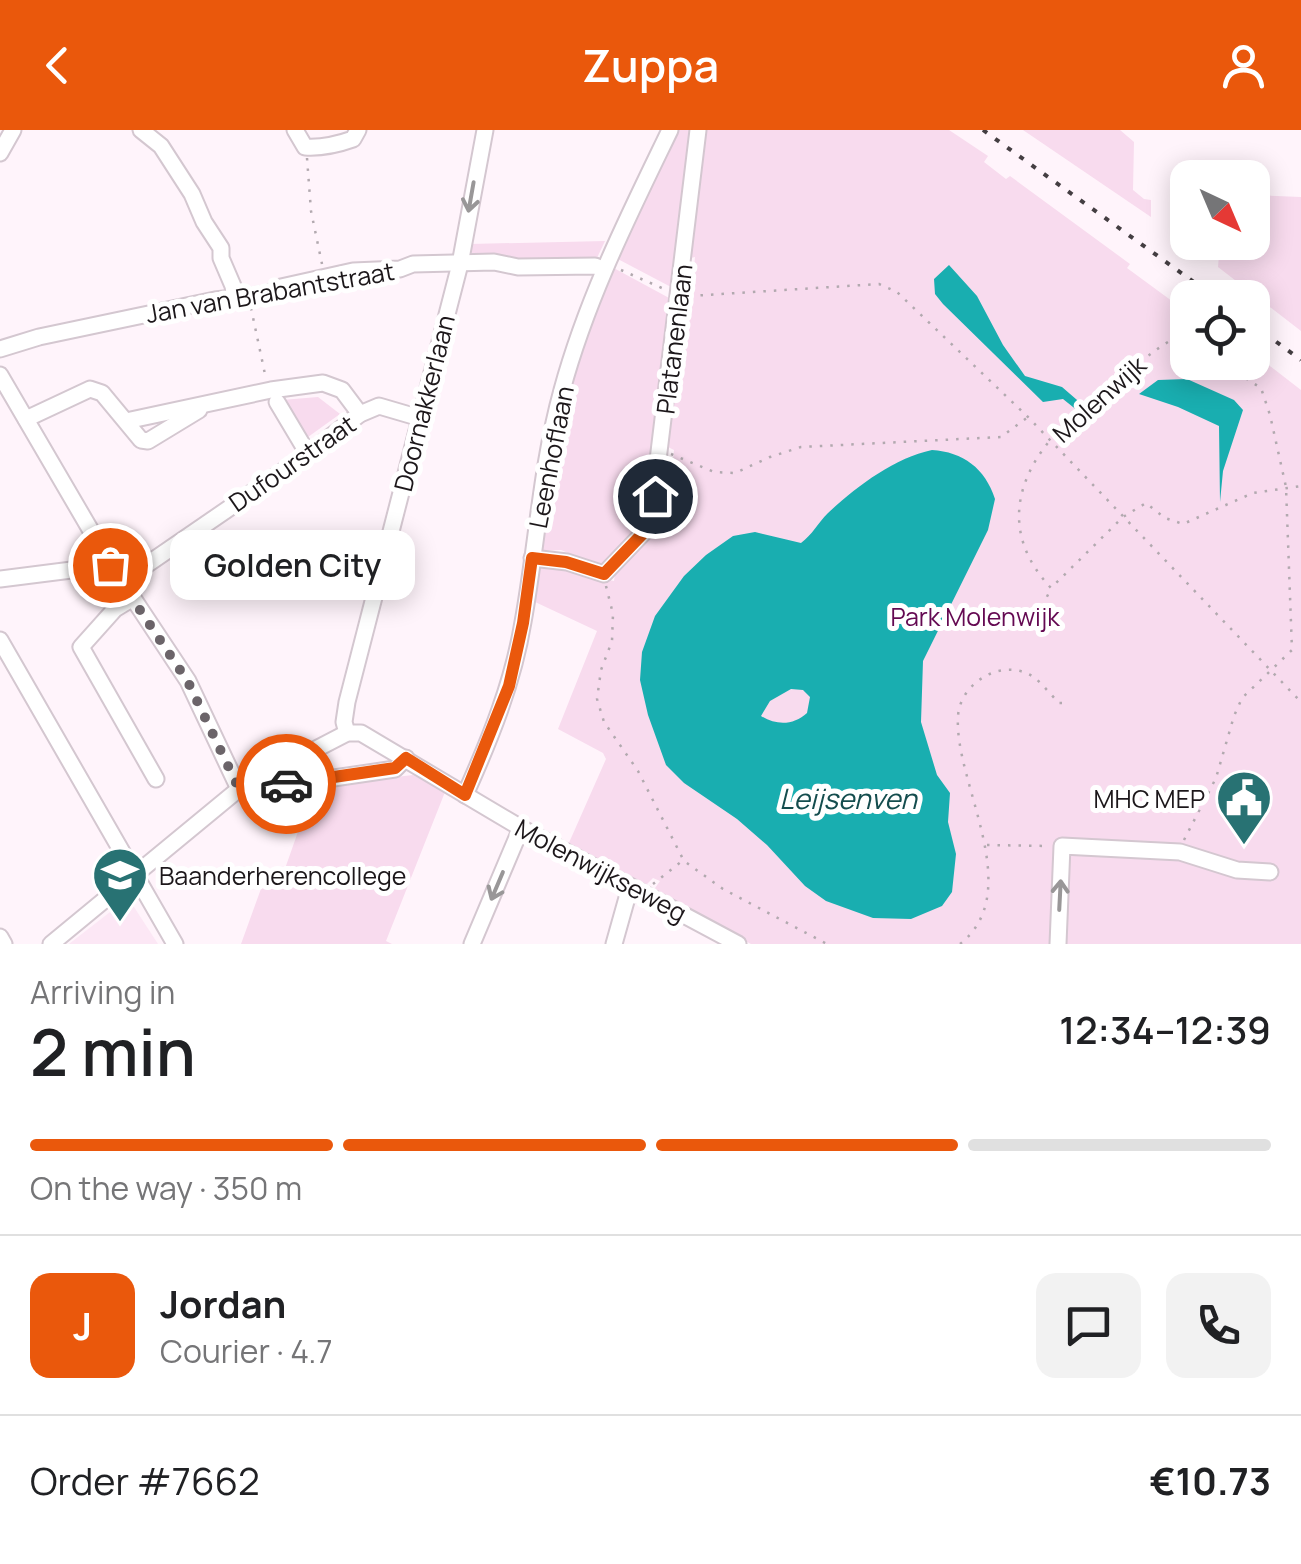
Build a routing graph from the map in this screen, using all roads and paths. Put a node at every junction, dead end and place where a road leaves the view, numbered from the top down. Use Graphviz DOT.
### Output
graph roads {
  1 [pos="14,130"];
  2 [pos="140,130"];
  3 [pos="295,130"];
  4 [pos="358,130"];
  5 [pos="485,130"];
  6 [pos="670,130"];
  7 [pos="698,130"];
  8 [pos="305,147"];
  9 [pos="0,153"];
  10 [pos="460,264"];
  11 [pos="605,266"];
  12 [pos="325,278"];
  13 [pos="680,297"];
  14 [pos="242,298"];
  15 [pos="1170,343"];
  16 [pos="0,349"];
  17 [pos="0,375"];
  18 [pos="1248,380"];
  19 [pos="274,396"];
  20 [pos="210,403"];
  21 [pos="360,414"];
  22 [pos="1028,417"];
  23 [pos="420,418"];
  24 [pos="26,419"];
  25 [pos="126,422"];
  26 [pos="1050,441"];
  27 [pos="660,450"];
  28 [pos="308,454"];
  29 [pos="1301,486"];
  30 [pos="1286,488"];
  31 [pos="1123,517"];
  32 [pos="532,558"];
  33 [pos="110,565"];
  34 [pos="604,574"];
  35 [pos="0,578"];
  36 [pos="123,581"];
  37 [pos="1051,588"];
  38 [pos="133,598"];
  39 [pos="1042,606"];
  40 [pos="0,640"];
  41 [pos="1271,671"];
  42 [pos="1301,702"];
  43 [pos="1070,704"];
  44 [pos="347,733"];
  45 [pos="406,758"];
  46 [pos="269,773"];
  47 [pos="156,778"];
  48 [pos="239,789"];
  49 [pos="465,795"];
  50 [pos="521,828"];
  51 [pos="986,845"];
  52 [pos="1062,846"];
  53 [pos="1180,852"];
  54 [pos="684,860"];
  55 [pos="1270,872"];
  56 [pos="135,876"];
  57 [pos="636,890"];
  58 [pos="0,937"];
  59 [pos="4,944"];
  60 [pos="51,944"];
  61 [pos="175,944"];
  62 [pos="472,944"];
  63 [pos="614,944"];
  64 [pos="738,944"];
  65 [pos="827,944"];
  66 [pos="960,944"];
  67 [pos="1058,944"];
  1 -- 9 [label="street"];
  2 -- 14 [label="street"];
  3 -- 8 [label="street"];
  4 -- 8 [label="street"];
  5 -- 10 [label="street, Doornakkerlaan, one-way"];
  6 -- 11 [label="street, Leenhoflaan"];
  7 -- 13 [label="street, Platanenlaan"];
  8 -- 12 [label="path"];
  10 -- 11 [label="street, Jan van Brabantstraat"];
  10 -- 12 [label="street, Jan van Brabantstraat"];
  10 -- 23 [label="street, Doornakkerlaan"];
  11 -- 13 [label="path"];
  11 -- 32 [label="street, Leenhoflaan"];
  12 -- 14 [label="street, Jan van Brabantstraat"];
  13 -- 22 [label="path"];
  13 -- 27 [label="street, Platanenlaan"];
  14 -- 16 [label="street, Jan van Brabantstraat"];
  14 -- 19 [label="path"];
  15 -- 26 [label="path, Molenwijk"];
  17 -- 24 [label="street"];
  18 -- 30 [label="path"];
  19 -- 20 [label="street"];
  19 -- 21 [label="street"];
  19 -- 28 [label="street"];
  20 -- 25 [label="street"];
  20 -- 25 [label="street"];
  21 -- 23 [label="street, Dufourstraat"];
  21 -- 28 [label="street, Dufourstraat"];
  22 -- 26 [label="path"];
  22 -- 27 [label="path"];
  23 -- 44 [label="street, Doornakkerlaan"];
  24 -- 25 [label="street"];
  24 -- 33 [label="street"];
  26 -- 31 [label="path"];
  26 -- 37 [label="path, Molenwijk"];
  27 -- 34 [label="street, Platanenlaan"];
  28 -- 36 [label="street, Dufourstraat"];
  29 -- 30 [label="path"];
  30 -- 31 [label="path"];
  30 -- 41 [label="path"];
  31 -- 37 [label="path"];
  31 -- 41 [label="path"];
  32 -- 34 [label="street"];
  32 -- 49 [label="street, Leenhoflaan"];
  33 -- 35 [label="street"];
  33 -- 36 [label="street"];
  34 -- 54 [label="path"];
  36 -- 38 [label="street"];
  37 -- 39 [label="path"];
  38 -- 47 [label="street"];
  38 -- 48 [label="street"];
  40 -- 56 [label="street"];
  41 -- 42 [label="path"];
  41 -- 53 [label="path"];
  43 -- 51 [label="path"];
  44 -- 45 [label="street, Molenwijkseweg"];
  44 -- 46 [label="street"];
  45 -- 46 [label="street"];
  45 -- 49 [label="street, Molenwijkseweg"];
  46 -- 48 [label="street"];
  48 -- 56 [label="street"];
  49 -- 50 [label="street, Molenwijkseweg"];
  50 -- 57 [label="street, Molenwijkseweg"];
  50 -- 62 [label="street, one-way"];
  51 -- 52 [label="path"];
  51 -- 66 [label="path"];
  52 -- 53 [label="street"];
  67 -- 52 [label="street, one-way"];
  53 -- 55 [label="street"];
  54 -- 57 [label="path"];
  54 -- 65 [label="path"];
  56 -- 60 [label="street"];
  56 -- 61 [label="street"];
  57 -- 63 [label="street"];
  57 -- 64 [label="street, Molenwijkseweg"];
  58 -- 59 [label="street"];
}
